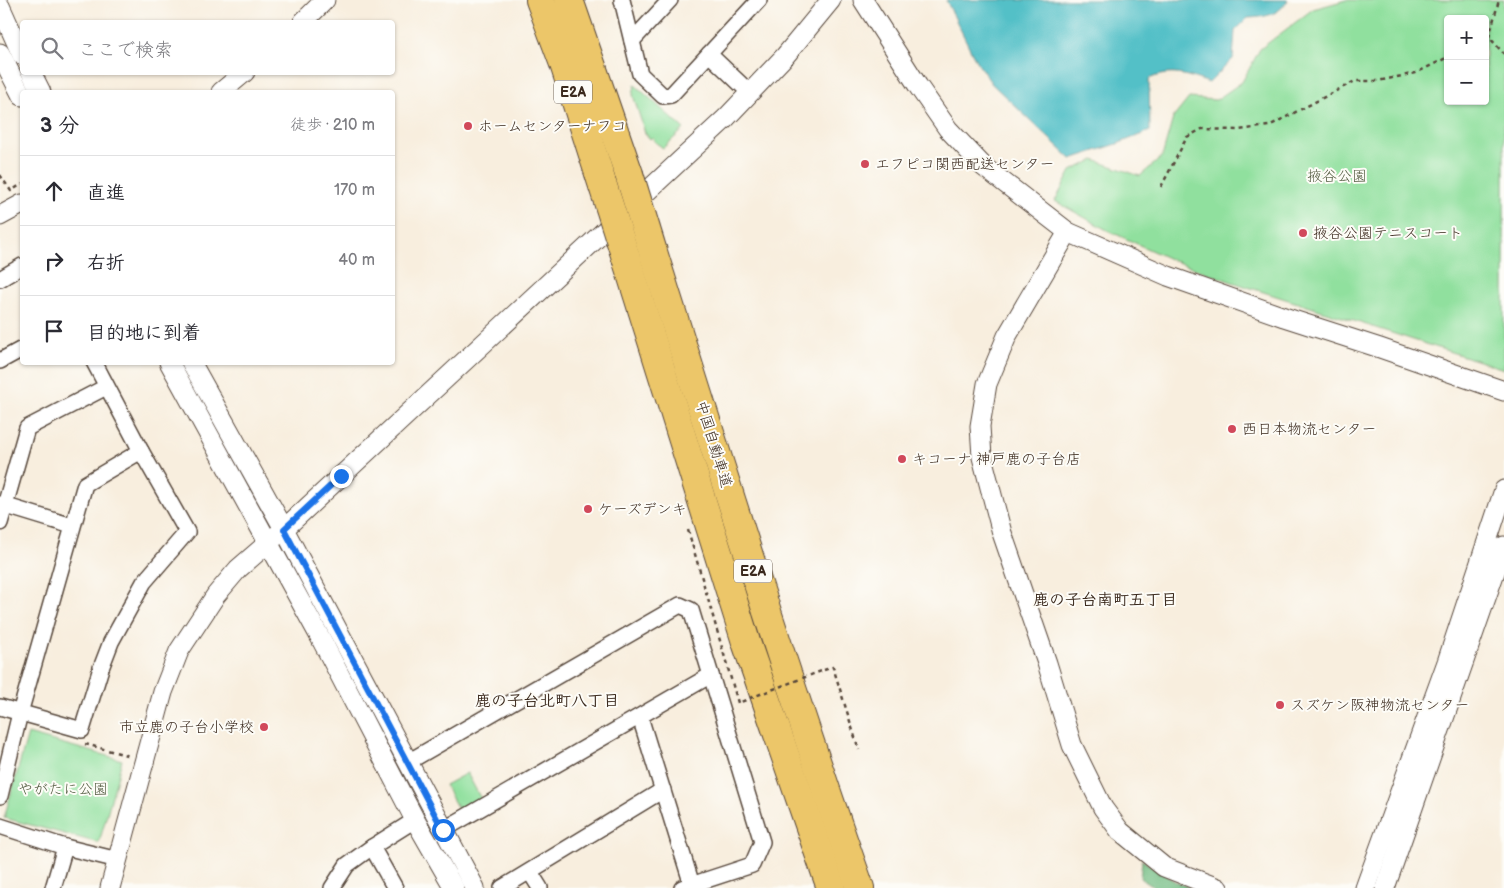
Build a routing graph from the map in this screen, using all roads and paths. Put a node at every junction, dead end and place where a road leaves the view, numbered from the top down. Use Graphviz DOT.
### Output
graph roads {
  1 [pos="7,0"];
  2 [pos="325,0"];
  3 [pos="540,0"];
  4 [pos="569,0"];
  5 [pos="622,0"];
  6 [pos="670,0"];
  7 [pos="759,0"];
  8 [pos="831,0"];
  9 [pos="863,0"];
  10 [pos="1499,0"];
  11 [pos="0,5"];
  12 [pos="306,20"];
  13 [pos="1489,31"];
  14 [pos="1489,39"];
  15 [pos="632,41"];
  16 [pos="20,50"];
  17 [pos="0,53"];
  18 [pos="709,54"];
  19 [pos="1504,54"];
  20 [pos="1444,59"];
  21 [pos="32,75"];
  22 [pos="241,75"];
  23 [pos="40,90"];
  24 [pos="223,90"];
  25 [pos="20,92"];
  26 [pos="750,93"];
  27 [pos="0,175"];
  28 [pos="20,185"];
  29 [pos="1161,187"];
  30 [pos="20,205"];
  31 [pos="0,216"];
  32 [pos="1068,232"];
  33 [pos="20,267"];
  34 [pos="0,279"];
  35 [pos="20,350"];
  36 [pos="0,361"];
  37 [pos="95,365"];
  38 [pos="171,365"];
  39 [pos="193,365"];
  40 [pos="106,387"];
  41 [pos="1504,391"];
  42 [pos="141,451"];
  43 [pos="1504,490"];
  44 [pos="2,504"];
  45 [pos="0,523"];
  46 [pos="72,526"];
  47 [pos="284,529"];
  48 [pos="269,543"];
  49 [pos="1504,546"];
  50 [pos="711,676"];
  51 [pos="750,698"];
  52 [pos="0,707"];
  53 [pos="20,713"];
  54 [pos="640,717"];
  55 [pos="860,750"];
  56 [pos="408,762"];
  57 [pos="663,790"];
  58 [pos="0,796"];
  59 [pos="415,820"];
  60 [pos="0,826"];
  61 [pos="443,830"];
  62 [pos="65,847"];
  63 [pos="372,847"];
  64 [pos="118,860"];
  65 [pos="530,872"];
  66 [pos="687,886"];
  67 [pos="53,888"];
  68 [pos="110,888"];
  69 [pos="332,888"];
  70 [pos="394,888"];
  71 [pos="454,888"];
  72 [pos="475,888"];
  73 [pos="502,888"];
  74 [pos="540,888"];
  75 [pos="831,888"];
  76 [pos="860,888"];
  77 [pos="1218,888"];
  78 [pos="1365,888"];
  79 [pos="1385,888"];
  1 -- 11 [label="street"];
  2 -- 12 [label="street"];
  3 -- 75 [label="highway, 中国自動車道 / E2A, bridge"];
  4 -- 76 [label="highway, 中国自動車道 / E2A, bridge"];
  5 -- 15 [label="street"];
  6 -- 15 [label="street"];
  7 -- 18 [label="street"];
  8 -- 26 [label="street"];
  9 -- 32 [label="street"];
  10 -- 13 [label="path"];
  11 -- 16 [label="street"];
  14 -- 19 [label="path"];
  15 -- 18 [label="street"];
  17 -- 25 [label="street"];
  18 -- 26 [label="street"];
  20 -- 29 [label="path"];
  21 -- 23 [label="street"];
  22 -- 24 [label="street"];
  26 -- 47 [label="street"];
  27 -- 28 [label="path"];
  30 -- 31 [label="street"];
  32 -- 41 [label="street"];
  32 -- 77 [label="street"];
  33 -- 34 [label="street"];
  35 -- 36 [label="street"];
  37 -- 40 [label="street"];
  38 -- 48 [label="street"];
  39 -- 47 [label="street"];
  40 -- 42 [label="street"];
  40 -- 44 [label="street"];
  42 -- 46 [label="street"];
  42 -- 53 [label="street"];
  43 -- 78 [label="street"];
  44 -- 45 [label="street"];
  44 -- 46 [label="street"];
  46 -- 53 [label="street"];
  47 -- 48 [label="street"];
  47 -- 56 [label="street"];
  48 -- 59 [label="street"];
  48 -- 64 [label="street"];
  49 -- 79 [label="street"];
  50 -- 54 [label="street"];
  50 -- 56 [label="street"];
  50 -- 66 [label="street"];
  51 -- 55 [label="path, bridge"];
  52 -- 53 [label="street"];
  53 -- 58 [label="street"];
  54 -- 57 [label="street"];
  54 -- 61 [label="street"];
  56 -- 61 [label="street"];
  57 -- 65 [label="street"];
  57 -- 66 [label="street"];
  59 -- 63 [label="street"];
  59 -- 71 [label="street"];
  60 -- 62 [label="street"];
  61 -- 72 [label="street"];
  62 -- 64 [label="street"];
  62 -- 67 [label="street"];
  63 -- 69 [label="street"];
  63 -- 70 [label="street"];
  64 -- 68 [label="street"];
  65 -- 73 [label="street"];
  65 -- 74 [label="street"];
}
